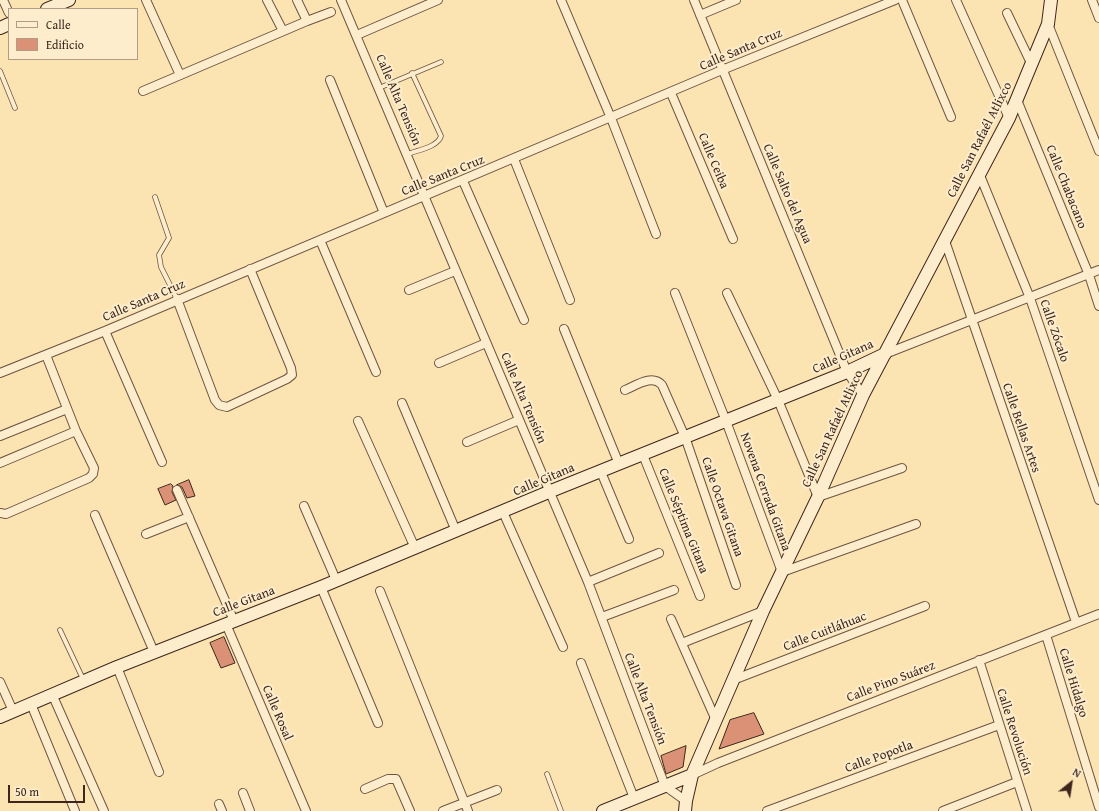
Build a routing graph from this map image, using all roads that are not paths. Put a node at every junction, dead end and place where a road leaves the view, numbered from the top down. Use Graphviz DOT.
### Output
graph roads {
  1 [pos="3,0"];
  2 [pos="69,0"];
  3 [pos="146,0"];
  4 [pos="267,0"];
  5 [pos="297,0"];
  6 [pos="341,0"];
  7 [pos="438,0"];
  8 [pos="561,0"];
  9 [pos="694,0"];
  10 [pos="736,0"];
  11 [pos="894,0"];
  12 [pos="902,0"];
  13 [pos="956,0"];
  14 [pos="1051,0"];
  15 [pos="1092,0"];
  16 [pos="49,8"];
  17 [pos="8,11"];
  18 [pos="331,12"];
  19 [pos="1007,13"];
  20 [pos="700,15"];
  21 [pos="1098,17"];
  22 [pos="307,21"];
  23 [pos="1048,24"];
  24 [pos="283,31"];
  25 [pos="356,35"];
  26 [pos="441,62"];
  27 [pos="1032,65"];
  28 [pos="722,70"];
  29 [pos="0,71"];
  30 [pos="412,73"];
  31 [pos="180,75"];
  32 [pos="330,80"];
  33 [pos="380,88"];
  34 [pos="143,91"];
  35 [pos="671,93"];
  36 [pos="1017,100"];
  37 [pos="14,108"];
  38 [pos="950,117"];
  39 [pos="611,118"];
  40 [pos="1010,118"];
  41 [pos="1099,151"];
  42 [pos="408,154"];
  43 [pos="514,159"];
  44 [pos="979,173"];
  45 [pos="464,181"];
  46 [pos="424,197"];
  47 [pos="155,198"];
  48 [pos="384,213"];
  49 [pos="656,234"];
  50 [pos="733,239"];
  51 [pos="320,240"];
  52 [pos="945,241"];
  53 [pos="250,269"];
  54 [pos="1099,270"];
  55 [pos="455,271"];
  56 [pos="1089,274"];
  57 [pos="409,290"];
  58 [pos="675,293"];
  59 [pos="727,293"];
  60 [pos="1030,298"];
  61 [pos="177,299"];
  62 [pos="570,300"];
  63 [pos="1099,306"];
  64 [pos="970,319"];
  65 [pos="524,320"];
  66 [pos="564,329"];
  67 [pos="104,331"];
  68 [pos="486,343"];
  69 [pos="884,354"];
  70 [pos="46,355"];
  71 [pos="439,362"];
  72 [pos="376,372"];
  73 [pos="847,372"];
  74 [pos="0,373"];
  75 [pos="625,390"];
  76 [pos="862,395"];
  77 [pos="778,400"];
  78 [pos="402,403"];
  79 [pos="67,409"];
  80 [pos="519,420"];
  81 [pos="358,421"];
  82 [pos="726,421"];
  83 [pos="76,431"];
  84 [pos="0,436"];
  85 [pos="685,437"];
  86 [pos="467,442"];
  87 [pos="643,455"];
  88 [pos="162,462"];
  89 [pos="0,463"];
  90 [pos="619,464"];
  91 [pos="902,468"];
  92 [pos="601,472"];
  93 [pos="177,490"];
  94 [pos="550,491"];
  95 [pos="818,497"];
  96 [pos="1099,500"];
  97 [pos="304,506"];
  98 [pos="503,512"];
  99 [pos="1,513"];
  100 [pos="95,515"];
  101 [pos="189,517"];
  102 [pos="916,524"];
  103 [pos="456,531"];
  104 [pos="146,534"];
  105 [pos="629,539"];
  106 [pos="415,548"];
  107 [pos="659,553"];
  108 [pos="782,572"];
  109 [pos="336,580"];
  110 [pos="588,582"];
  111 [pos="736,585"];
  112 [pos="321,587"];
  113 [pos="674,590"];
  114 [pos="380,591"];
  115 [pos="700,596"];
  116 [pos="925,606"];
  117 [pos="763,611"];
  118 [pos="1099,614"];
  119 [pos="602,617"];
  120 [pos="672,619"];
  121 [pos="1076,622"];
  122 [pos="230,623"];
  123 [pos="60,630"];
  124 [pos="1046,635"];
  125 [pos="682,643"];
  126 [pos="563,647"];
  127 [pos="154,652"];
  128 [pos="979,660"];
  129 [pos="582,663"];
  130 [pos="117,667"];
  131 [pos="734,680"];
  132 [pos="0,682"];
  133 [pos="84,682"];
  134 [pos="52,694"];
  135 [pos="31,704"];
  136 [pos="13,711"];
  137 [pos="0,717"];
  138 [pos="715,718"];
  139 [pos="378,723"];
  140 [pos="999,725"];
  141 [pos="159,772"];
  142 [pos="547,774"];
  143 [pos="692,775"];
  144 [pos="1017,782"];
  145 [pos="665,786"];
  146 [pos="365,789"];
  147 [pos="497,790"];
  148 [pos="243,792"];
  149 [pos="634,798"];
  150 [pos="465,802"];
  151 [pos="685,806"];
  152 [pos="1099,807"];
  153 [pos="75,811"];
  154 [pos="104,811"];
  155 [pos="250,811"];
  156 [pos="306,811"];
  157 [pos="410,811"];
  158 [pos="443,811"];
  159 [pos="468,811"];
  160 [pos="561,811"];
  161 [pos="603,811"];
  162 [pos="767,811"];
  163 [pos="943,811"];
  164 [pos="1027,811"];
  1 -- 17 [label="street"];
  2 -- 16 [label="street"];
  3 -- 31 [label="street"];
  4 -- 24 [label="street"];
  5 -- 22 [label="street"];
  6 -- 25 [label="street, Calle Alta Tensión"];
  7 -- 25 [label="street"];
  8 -- 39 [label="street"];
  9 -- 20 [label="street, Calle Salto del Agua"];
  10 -- 20 [label="street"];
  11 -- 28 [label="street, Calle Santa Cruz"];
  12 -- 38 [label="street"];
  13 -- 40 [label="street"];
  14 -- 23 [label="street, Calle San Rafaél Atlixco"];
  15 -- 21 [label="street"];
  18 -- 22 [label="street"];
  19 -- 27 [label="street"];
  20 -- 28 [label="street, Calle Salto del Agua"];
  22 -- 24 [label="street"];
  23 -- 27 [label="street, Calle San Rafaél Atlixco"];
  23 -- 41 [label="street"];
  24 -- 31 [label="street"];
  25 -- 33 [label="street, Calle Alta Tensión"];
  26 -- 30 [label="lane"];
  27 -- 36 [label="street, Calle San Rafaél Atlixco"];
  28 -- 35 [label="street, Calle Santa Cruz"];
  28 -- 73 [label="street, Calle Salto del Agua"];
  29 -- 37 [label="lane"];
  30 -- 33 [label="lane"];
  30 -- 42 [label="lane"];
  31 -- 34 [label="street"];
  32 -- 48 [label="street"];
  33 -- 42 [label="street, Calle Alta Tensión"];
  35 -- 39 [label="street, Calle Santa Cruz"];
  35 -- 50 [label="street, Calle Ceiba"];
  36 -- 40 [label="street, Calle San Rafaél Atlixco"];
  36 -- 56 [label="street, Calle Chabacano"];
  39 -- 43 [label="street, Calle Santa Cruz"];
  39 -- 49 [label="street"];
  40 -- 44 [label="street, Calle San Rafaél Atlixco"];
  42 -- 46 [label="street, Calle Alta Tensión"];
  43 -- 45 [label="street, Calle Santa Cruz"];
  43 -- 62 [label="street"];
  44 -- 52 [label="street, Calle San Rafaél Atlixco"];
  44 -- 60 [label="street, Calle Zócalo"];
  45 -- 46 [label="street, Calle Santa Cruz"];
  45 -- 65 [label="street"];
  46 -- 48 [label="street, Calle Santa Cruz"];
  46 -- 55 [label="street, Calle Alta Tensión"];
  47 -- 61 [label="lane"];
  48 -- 51 [label="street, Calle Santa Cruz"];
  51 -- 53 [label="street, Calle Santa Cruz"];
  51 -- 72 [label="street"];
  52 -- 64 [label="street, Calle Bellas Artes"];
  52 -- 69 [label="street, Calle San Rafaél Atlixco"];
  53 -- 61 [label="street, Calle Santa Cruz"];
  53 -- 61 [label="street"];
  54 -- 56 [label="street, Calle Gitana"];
  55 -- 57 [label="street"];
  55 -- 68 [label="street, Calle Alta Tensión"];
  56 -- 60 [label="street, Calle Gitana"];
  56 -- 63 [label="street, Calle Chabacano"];
  58 -- 82 [label="street, Novena Cerrada Gitana"];
  59 -- 77 [label="street"];
  60 -- 64 [label="street, Calle Gitana"];
  60 -- 96 [label="street, Calle Zócalo"];
  61 -- 67 [label="street, Calle Santa Cruz"];
  64 -- 69 [label="street, Calle Gitana"];
  64 -- 121 [label="street, Calle Bellas Artes"];
  66 -- 90 [label="street"];
  67 -- 70 [label="street, Calle Santa Cruz"];
  67 -- 88 [label="street"];
  68 -- 71 [label="street"];
  68 -- 80 [label="street, Calle Alta Tensión"];
  69 -- 73 [label="street, Calle Gitana"];
  69 -- 76 [label="street, Calle San Rafaél Atlixco"];
  70 -- 74 [label="street, Calle Santa Cruz"];
  70 -- 79 [label="street"];
  73 -- 76 [label="street, Calle Salto del Agua"];
  73 -- 77 [label="street, Calle Gitana"];
  75 -- 85 [label="street, Calle Octava Gitana"];
  76 -- 95 [label="street, Calle San Rafaél Atlixco"];
  77 -- 82 [label="street, Calle Gitana"];
  77 -- 95 [label="street"];
  78 -- 103 [label="street"];
  79 -- 83 [label="street"];
  79 -- 84 [label="street"];
  80 -- 86 [label="street"];
  80 -- 94 [label="street, Calle Alta Tensión"];
  81 -- 106 [label="street"];
  82 -- 85 [label="street, Calle Gitana"];
  82 -- 108 [label="street, Novena Cerrada Gitana"];
  83 -- 89 [label="street"];
  83 -- 99 [label="street"];
  85 -- 87 [label="street, Calle Gitana"];
  85 -- 111 [label="street, Calle Octava Gitana"];
  87 -- 90 [label="street, Calle Gitana"];
  87 -- 115 [label="street, Calle Séptima Gitana"];
  90 -- 92 [label="street, Calle Gitana"];
  91 -- 95 [label="street"];
  92 -- 94 [label="street, Calle Gitana"];
  92 -- 105 [label="street"];
  93 -- 101 [label="street, Calle Rosal"];
  94 -- 98 [label="street, Calle Gitana"];
  94 -- 110 [label="street, Calle Alta Tensión"];
  95 -- 108 [label="street, Calle San Rafaél Atlixco"];
  97 -- 109 [label="street"];
  98 -- 103 [label="street, Calle Gitana"];
  98 -- 126 [label="street"];
  100 -- 127 [label="street"];
  101 -- 104 [label="street"];
  101 -- 122 [label="street, Calle Rosal"];
  102 -- 108 [label="street"];
  103 -- 106 [label="street, Calle Gitana"];
  106 -- 109 [label="street, Calle Gitana"];
  107 -- 110 [label="street"];
  108 -- 117 [label="street, Calle San Rafaél Atlixco"];
  109 -- 112 [label="street, Calle Gitana"];
  110 -- 119 [label="street, Calle Alta Tensión"];
  112 -- 122 [label="street, Calle Gitana"];
  112 -- 139 [label="street"];
  113 -- 119 [label="street"];
  114 -- 150 [label="street"];
  116 -- 131 [label="street, Calle Cuitláhuac"];
  117 -- 125 [label="street"];
  117 -- 131 [label="street, Calle San Rafaél Atlixco"];
  118 -- 121 [label="street, Calle Pino Suárez"];
  119 -- 145 [label="street, Calle Alta Tensión"];
  120 -- 125 [label="street"];
  121 -- 124 [label="street, Calle Pino Suárez"];
  122 -- 127 [label="street, Calle Gitana"];
  122 -- 156 [label="street, Calle Rosal"];
  123 -- 133 [label="lane"];
  124 -- 128 [label="street, Calle Pino Suárez"];
  124 -- 152 [label="street, Calle Hidalgo"];
  125 -- 138 [label="street"];
  127 -- 130 [label="street, Calle Gitana"];
  128 -- 140 [label="street, Calle Revolución"];
  128 -- 143 [label="street, Calle Pino Suárez"];
  129 -- 149 [label="street"];
  130 -- 133 [label="street, Calle Gitana"];
  130 -- 141 [label="street"];
  131 -- 138 [label="street, Calle San Rafaél Atlixco"];
  132 -- 136 [label="street"];
  133 -- 134 [label="street, Calle Gitana"];
  134 -- 135 [label="street, Calle Gitana"];
  134 -- 154 [label="street"];
  135 -- 136 [label="street, Calle Gitana"];
  135 -- 153 [label="street"];
  136 -- 137 [label="street, Calle Gitana"];
  138 -- 143 [label="street, Calle San Rafaél Atlixco"];
  140 -- 144 [label="street, Calle Revolución"];
  140 -- 162 [label="street, Calle Popotla"];
  142 -- 160 [label="lane"];
  143 -- 145 [label="street"];
  143 -- 151 [label="street, Calle San Rafaél Atlixco"];
  144 -- 163 [label="street"];
  144 -- 164 [label="street, Calle Revolución"];
  145 -- 149 [label="street"];
  145 -- 151 [label="street"];
  146 -- 157 [label="street"];
  147 -- 150 [label="street"];
  148 -- 155 [label="street"];
  149 -- 161 [label="street"];
  150 -- 158 [label="street"];
  150 -- 159 [label="street"];
}
